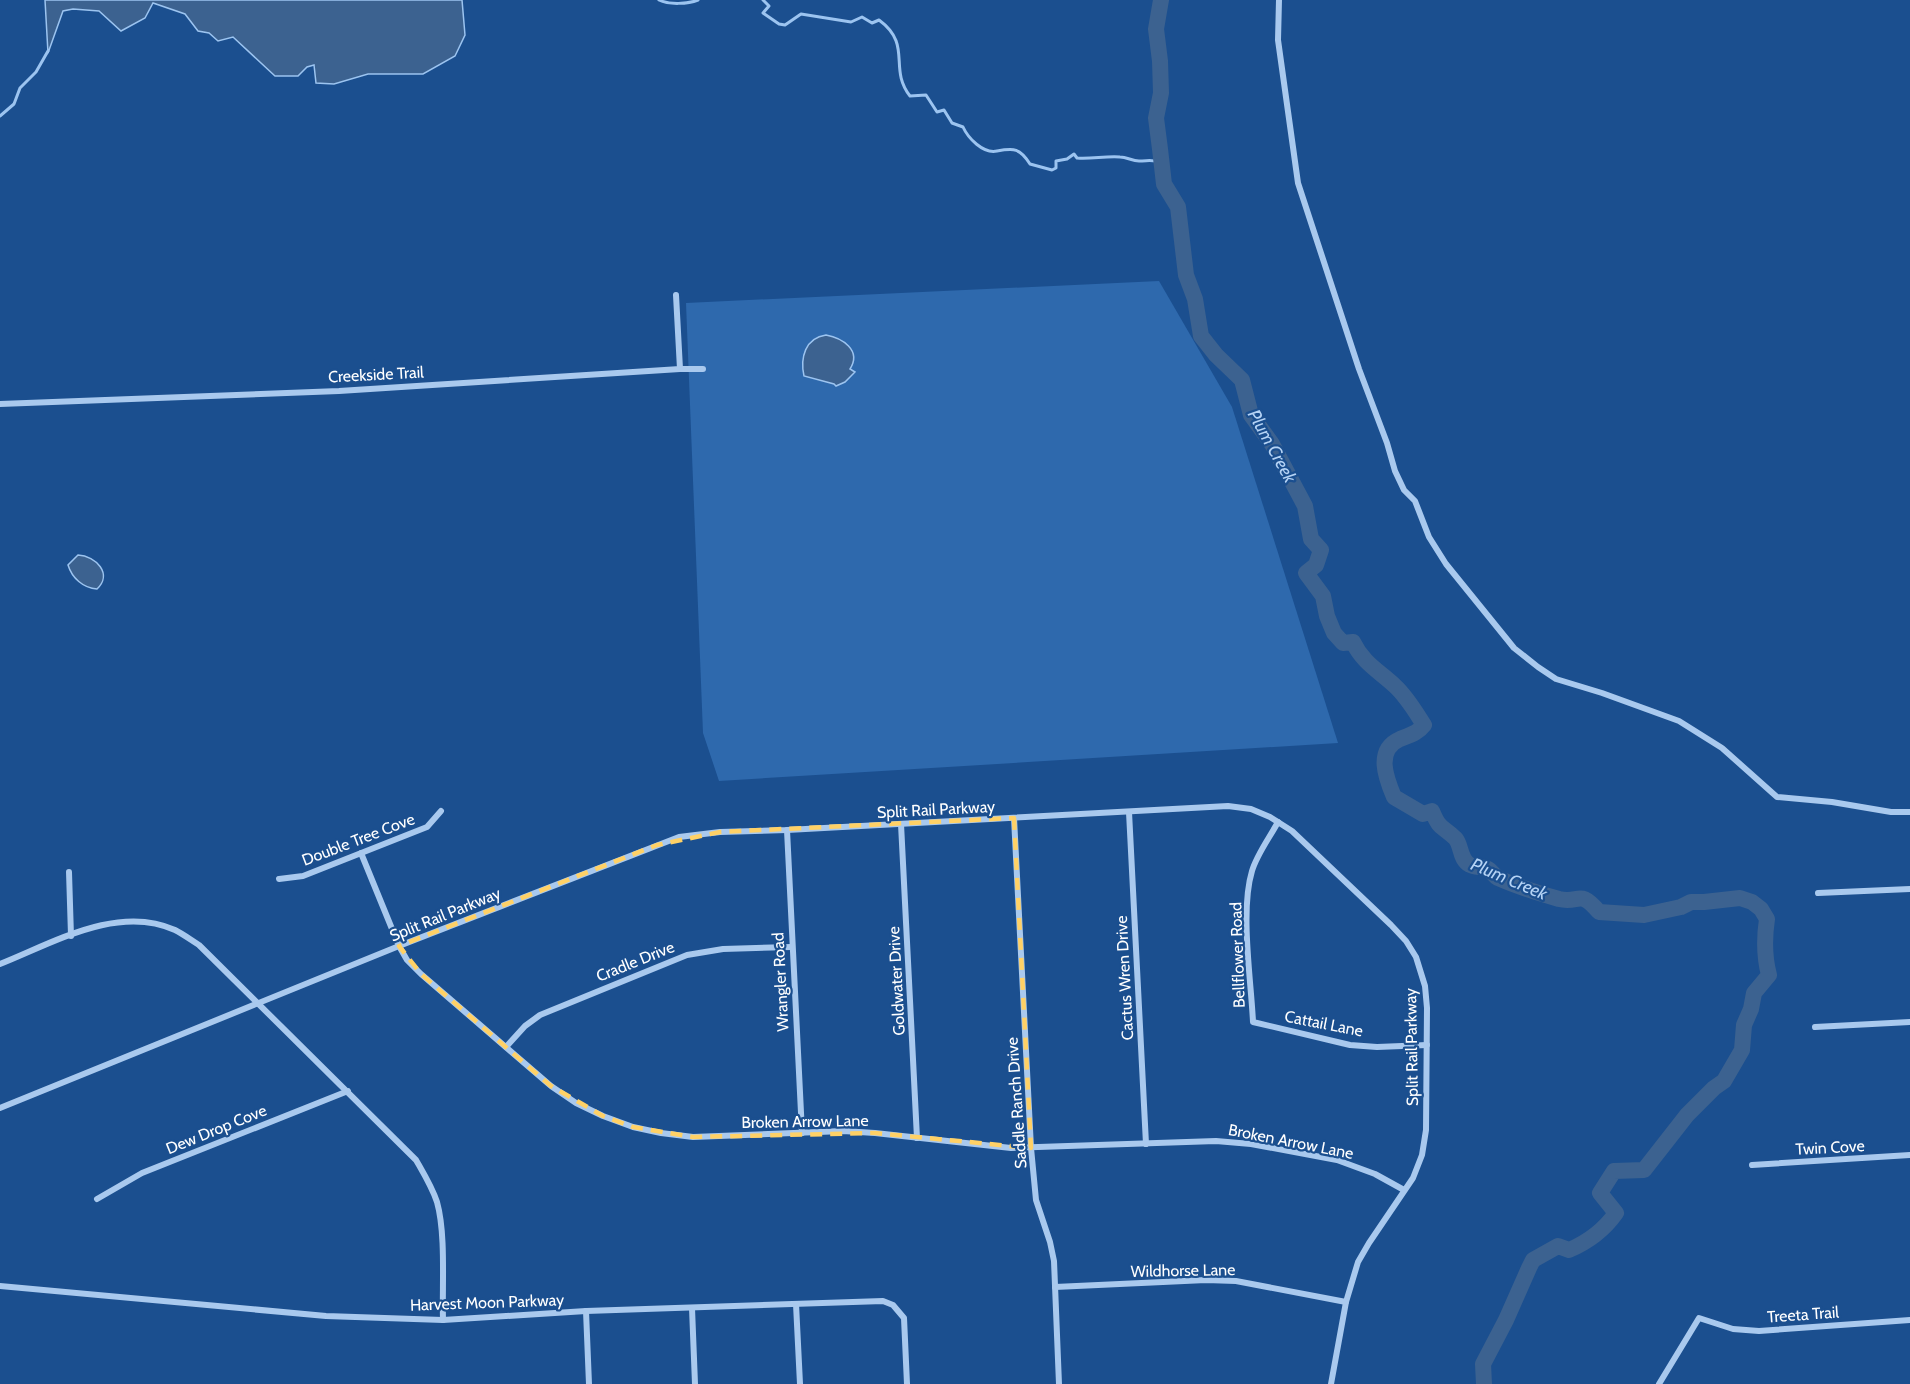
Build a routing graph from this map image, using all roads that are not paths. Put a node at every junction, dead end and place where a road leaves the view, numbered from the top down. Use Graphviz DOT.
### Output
graph roads {
  1 [pos="1279,0"];
  2 [pos="676,296"];
  3 [pos="680,369"];
  4 [pos="702,369"];
  5 [pos="0,404"];
  6 [pos="441,811"];
  7 [pos="1129,812"];
  8 [pos="1910,812"];
  9 [pos="1014,818"];
  10 [pos="1278,822"];
  11 [pos="901,824"];
  12 [pos="787,830"];
  13 [pos="361,853"];
  14 [pos="69,872"];
  15 [pos="279,879"];
  16 [pos="1910,889"];
  17 [pos="1818,893"];
  18 [pos="72,936"];
  19 [pos="399,946"];
  20 [pos="791,947"];
  21 [pos="0,964"];
  22 [pos="259,1004"];
  23 [pos="1253,1022"];
  24 [pos="1910,1022"];
  25 [pos="1815,1027"];
  26 [pos="1427,1045"];
  27 [pos="506,1047"];
  28 [pos="348,1091"];
  29 [pos="0,1108"];
  30 [pos="802,1133"];
  31 [pos="917,1138"];
  32 [pos="1146,1144"];
  33 [pos="1031,1148"];
  34 [pos="1910,1155"];
  35 [pos="1752,1165"];
  36 [pos="1404,1190"];
  37 [pos="97,1198"];
  38 [pos="0,1286"];
  39 [pos="1055,1287"];
  40 [pos="1346,1302"];
  41 [pos="796,1304"];
  42 [pos="692,1308"];
  43 [pos="586,1311"];
  44 [pos="443,1320"];
  45 [pos="1910,1320"];
  46 [pos="589,1384"];
  47 [pos="695,1384"];
  48 [pos="800,1384"];
  49 [pos="907,1384"];
  50 [pos="1059,1384"];
  51 [pos="1331,1384"];
  52 [pos="1659,1384"];
  1 -- 8 [label="street"];
  2 -- 3 [label="street"];
  3 -- 4 [label="street, Creekside Trail"];
  3 -- 5 [label="street, Creekside Trail"];
  6 -- 13 [label="street, Double Tree Cove"];
  7 -- 9 [label="street, Split Rail Parkway"];
  7 -- 10 [label="street, Split Rail Parkway"];
  7 -- 32 [label="street, Cactus Wren Drive"];
  9 -- 11 [label="street, Split Rail Parkway"];
  9 -- 33 [label="street, Saddle Ranch Drive"];
  10 -- 23 [label="street, Bellflower Road"];
  10 -- 26 [label="street, Split Rail Parkway"];
  11 -- 12 [label="street, Split Rail Parkway"];
  11 -- 31 [label="street, Goldwater Drive"];
  12 -- 19 [label="street, Split Rail Parkway"];
  12 -- 20 [label="street, Wrangler Road"];
  13 -- 15 [label="street, Double Tree Cove"];
  13 -- 19 [label="street, Broken Arrow Lane"];
  14 -- 18 [label="street"];
  16 -- 17 [label="street"];
  18 -- 21 [label="street"];
  18 -- 22 [label="street"];
  19 -- 22 [label="street, Split Rail Parkway"];
  19 -- 27 [label="street, Broken Arrow Lane"];
  20 -- 27 [label="street, Cradle Drive"];
  20 -- 30 [label="street, Wrangler Road"];
  22 -- 28 [label="street"];
  22 -- 29 [label="street, Split Rail Parkway"];
  23 -- 26 [label="street, Cattail Lane"];
  24 -- 25 [label="street"];
  26 -- 36 [label="street, Split Rail Parkway"];
  27 -- 30 [label="street, Broken Arrow Lane"];
  28 -- 37 [label="street, Dew Drop Cove"];
  28 -- 44 [label="street"];
  30 -- 31 [label="street, Broken Arrow Lane"];
  31 -- 33 [label="street, Broken Arrow Lane"];
  32 -- 33 [label="street, Broken Arrow Lane"];
  32 -- 36 [label="street, Broken Arrow Lane"];
  33 -- 39 [label="street, Saddle Ranch Drive"];
  34 -- 35 [label="street, Twin Cove"];
  36 -- 40 [label="street, Split Rail Parkway"];
  38 -- 44 [label="street, Harvest Moon Parkway"];
  39 -- 40 [label="street, Wildhorse Lane"];
  39 -- 50 [label="street, Saddle Ranch Drive"];
  40 -- 51 [label="street, Split Rail Parkway"];
  41 -- 42 [label="street, Harvest Moon Parkway"];
  41 -- 48 [label="street"];
  41 -- 49 [label="street, Harvest Moon Parkway"];
  42 -- 43 [label="street, Harvest Moon Parkway"];
  42 -- 47 [label="street"];
  43 -- 44 [label="street, Harvest Moon Parkway"];
  43 -- 46 [label="street"];
  45 -- 52 [label="street, Treeta Trail"];
}
